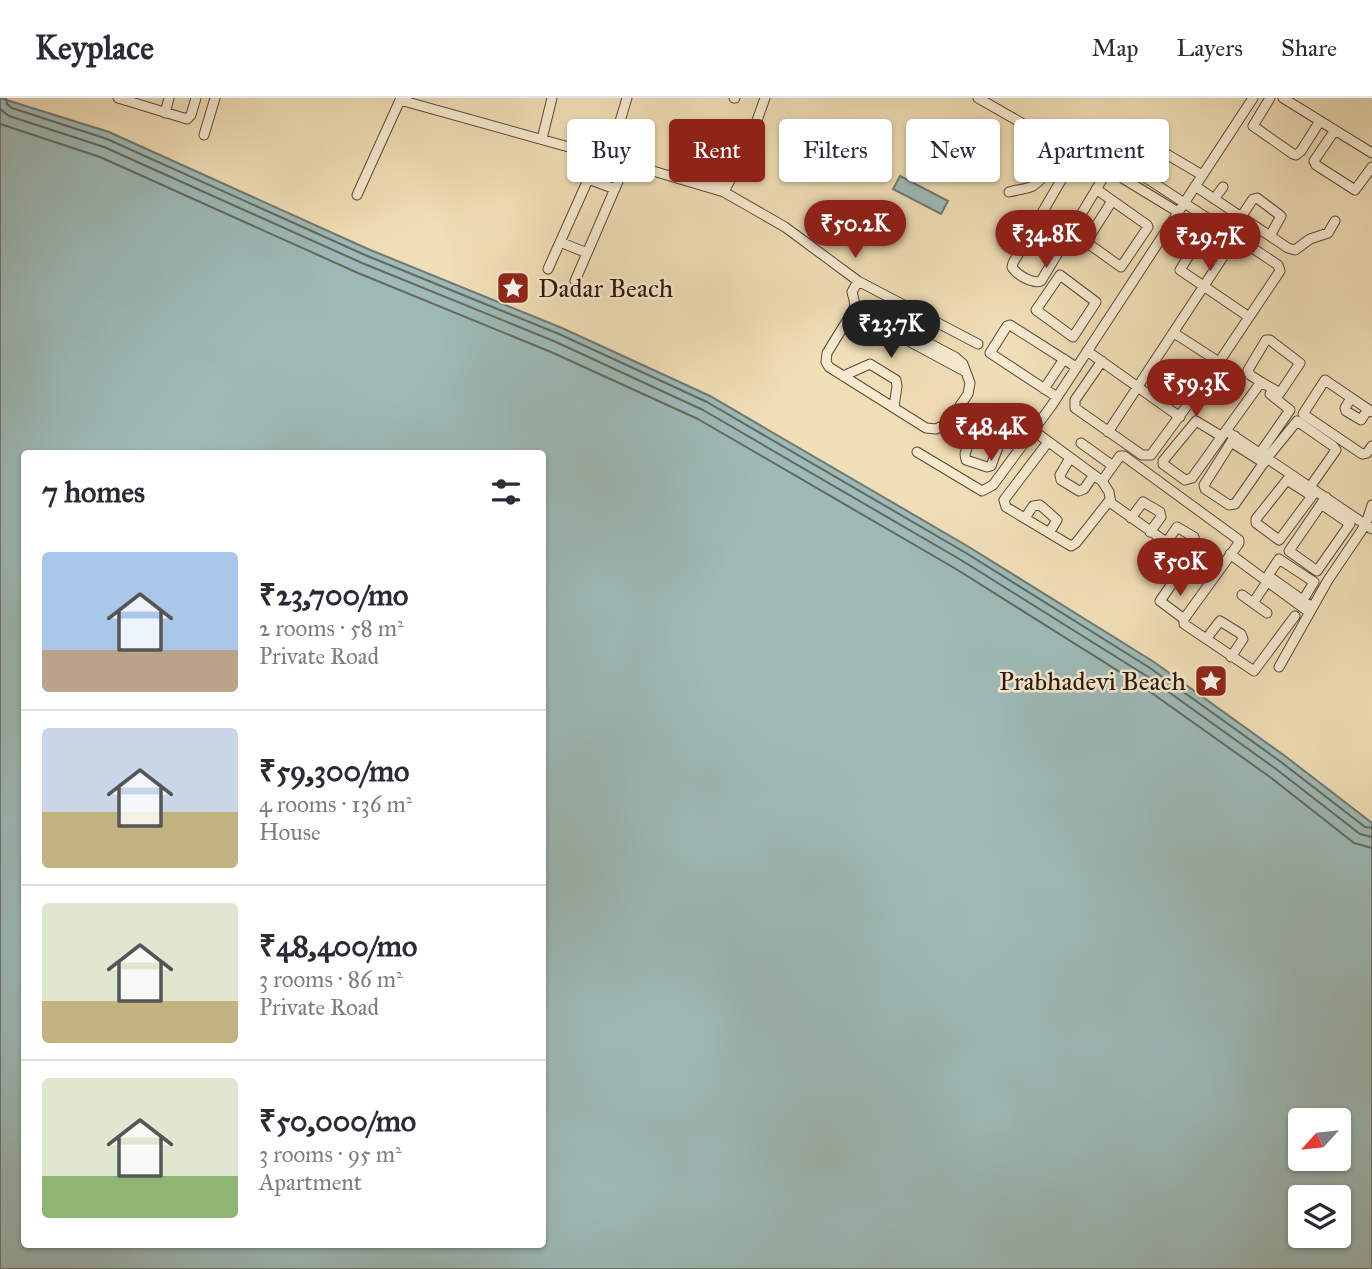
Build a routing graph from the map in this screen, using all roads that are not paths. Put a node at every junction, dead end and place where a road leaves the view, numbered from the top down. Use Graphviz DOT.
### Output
graph roads {
  1 [pos="118,98"];
  2 [pos="169,98"];
  3 [pos="196,98"];
  4 [pos="215,98"];
  5 [pos="552,98"];
  6 [pos="627,98"];
  7 [pos="765,98"];
  8 [pos="978,98"];
  9 [pos="1253,98"];
  10 [pos="1270,98"];
  11 [pos="1283,98"];
  12 [pos="400,99"];
  13 [pos="138,101"];
  14 [pos="164,113"];
  15 [pos="621,119"];
  16 [pos="758,119"];
  17 [pos="1320,121"];
  18 [pos="1335,130"];
  19 [pos="204,135"];
  20 [pos="542,139"];
  21 [pos="567,146"];
  22 [pos="1372,153"];
  23 [pos="1372,167"];
  24 [pos="655,170"];
  25 [pos="1202,175"];
  26 [pos="618,182"];
  27 [pos="719,182"];
  28 [pos="729,182"];
  29 [pos="1059,182"];
  30 [pos="1100,182"];
  31 [pos="1131,182"];
  32 [pos="706,183"];
  33 [pos="1195,186"];
  34 [pos="1223,187"];
  35 [pos="615,189"];
  36 [pos="1096,189"];
  37 [pos="724,192"];
  38 [pos="1009,192"];
  39 [pos="356,195"];
  40 [pos="1214,200"];
  41 [pos="1112,201"];
  42 [pos="1184,203"];
  43 [pos="1178,212"];
  44 [pos="1241,218"];
  45 [pos="1210,221"];
  46 [pos="1335,221"];
  47 [pos="1270,236"];
  48 [pos="1236,237"];
  49 [pos="560,242"];
  50 [pos="587,253"];
  51 [pos="548,269"];
  52 [pos="575,281"];
  53 [pos="858,281"];
  54 [pos="1204,287"];
  55 [pos="854,307"];
  56 [pos="1249,317"];
  57 [pos="1084,321"];
  58 [pos="1100,331"];
  59 [pos="1174,333"];
  60 [pos="978,344"];
  61 [pos="1087,351"];
  62 [pos="1064,359"];
  63 [pos="1102,361"];
  64 [pos="1219,362"];
  65 [pos="1076,367"];
  66 [pos="843,376"];
  67 [pos="1259,384"];
  68 [pos="1139,388"];
  69 [pos="1044,389"];
  70 [pos="1054,401"];
  71 [pos="894,407"];
  72 [pos="1370,411"];
  73 [pos="1180,417"];
  74 [pos="1009,418"];
  75 [pos="1034,431"];
  76 [pos="1108,432"];
  77 [pos="1223,433"];
  78 [pos="1233,439"];
  79 [pos="1048,442"];
  80 [pos="1081,443"];
  81 [pos="1372,446"];
  82 [pos="917,452"];
  83 [pos="1070,458"];
  84 [pos="1264,458"];
  85 [pos="1113,466"];
  86 [pos="1098,478"];
  87 [pos="1313,491"];
  88 [pos="1323,500"];
  89 [pos="1109,501"];
  90 [pos="1372,505"];
  91 [pos="1131,518"];
  92 [pos="1025,519"];
  93 [pos="1369,526"];
  94 [pos="1150,532"];
  95 [pos="1049,533"];
  96 [pos="1166,542"];
  97 [pos="1230,554"];
  98 [pos="1187,557"];
  99 [pos="1214,576"];
  100 [pos="1267,582"];
  101 [pos="1242,594"];
  102 [pos="1303,600"];
  103 [pos="1253,603"];
  104 [pos="1311,609"];
  105 [pos="1267,613"];
  106 [pos="1295,615"];
  107 [pos="1184,619"];
  108 [pos="1206,639"];
  109 [pos="1231,657"];
  110 [pos="1279,667"];
  1 -- 13 [label="street"];
  2 -- 14 [label="street"];
  3 -- 14 [label="street"];
  4 -- 19 [label="street"];
  5 -- 20 [label="street"];
  6 -- 15 [label="street"];
  7 -- 16 [label="street"];
  8 -- 38 [label="street"];
  9 -- 25 [label="street"];
  10 -- 17 [label="street"];
  11 -- 17 [label="street"];
  12 -- 20 [label="street"];
  12 -- 39 [label="street"];
  13 -- 14 [label="street"];
  17 -- 18 [label="street"];
  18 -- 22 [label="street"];
  18 -- 23 [label="street"];
  20 -- 21 [label="street"];
  24 -- 32 [label="street"];
  25 -- 33 [label="street"];
  25 -- 42 [label="street"];
  26 -- 35 [label="street"];
  27 -- 32 [label="street"];
  28 -- 37 [label="street"];
  29 -- 36 [label="street"];
  30 -- 36 [label="street"];
  31 -- 43 [label="street"];
  32 -- 37 [label="street"];
  33 -- 40 [label="street"];
  33 -- 42 [label="street"];
  34 -- 40 [label="street"];
  35 -- 49 [label="street"];
  35 -- 50 [label="street"];
  36 -- 41 [label="street"];
  37 -- 53 [label="street"];
  40 -- 44 [label="street"];
  41 -- 41 [label="street"];
  42 -- 43 [label="street"];
  42 -- 45 [label="street"];
  43 -- 58 [label="street"];
  44 -- 47 [label="street"];
  44 -- 47 [label="street"];
  45 -- 48 [label="street"];
  45 -- 54 [label="street"];
  46 -- 47 [label="street"];
  48 -- 54 [label="street"];
  48 -- 56 [label="street"];
  49 -- 50 [label="street"];
  49 -- 51 [label="street"];
  50 -- 52 [label="street"];
  53 -- 55 [label="street"];
  53 -- 60 [label="street"];
  54 -- 56 [label="street"];
  54 -- 59 [label="street"];
  55 -- 66 [label="street"];
  55 -- 71 [label="street"];
  56 -- 64 [label="street"];
  57 -- 57 [label="street"];
  57 -- 58 [label="street"];
  58 -- 61 [label="street"];
  59 -- 64 [label="street"];
  59 -- 68 [label="street"];
  61 -- 63 [label="street"];
  61 -- 65 [label="street"];
  62 -- 65 [label="street"];
  62 -- 69 [label="street"];
  62 -- 69 [label="street"];
  63 -- 68 [label="street"];
  63 -- 76 [label="street"];
  64 -- 73 [label="street"];
  65 -- 70 [label="street"];
  66 -- 71 [label="street"];
  66 -- 71 [label="street"];
  67 -- 67 [label="street"];
  67 -- 77 [label="street"];
  67 -- 84 [label="street"];
  68 -- 73 [label="street"];
  68 -- 76 [label="street"];
  69 -- 70 [label="street"];
  70 -- 75 [label="street"];
  72 -- 81 [label="street"];
  73 -- 76 [label="street"];
  74 -- 74 [label="street"];
  74 -- 75 [label="street"];
  75 -- 79 [label="street"];
  75 -- 82 [label="street"];
  77 -- 77 [label="street"];
  77 -- 78 [label="street"];
  78 -- 84 [label="street"];
  78 -- 84 [label="street"];
  79 -- 83 [label="street"];
  79 -- 92 [label="street"];
  80 -- 85 [label="street"];
  83 -- 86 [label="street"];
  83 -- 86 [label="street"];
  84 -- 87 [label="street"];
  84 -- 87 [label="street"];
  85 -- 86 [label="street"];
  85 -- 97 [label="street"];
  86 -- 89 [label="street"];
  87 -- 87 [label="street"];
  87 -- 88 [label="street"];
  88 -- 88 [label="street"];
  88 -- 93 [label="street"];
  89 -- 91 [label="street"];
  89 -- 95 [label="street"];
  90 -- 93 [label="street"];
  91 -- 94 [label="street"];
  91 -- 94 [label="street"];
  92 -- 95 [label="street"];
  92 -- 95 [label="street"];
  93 -- 104 [label="street"];
  94 -- 96 [label="street"];
  96 -- 98 [label="street"];
  96 -- 98 [label="street"];
  97 -- 99 [label="street"];
  97 -- 100 [label="street"];
  98 -- 99 [label="street"];
  98 -- 107 [label="street"];
  99 -- 107 [label="street"];
  100 -- 103 [label="street"];
  100 -- 104 [label="street"];
  101 -- 103 [label="street"];
  102 -- 102 [label="street"];
  102 -- 104 [label="street"];
  103 -- 105 [label="street"];
  104 -- 110 [label="street"];
  106 -- 109 [label="street"];
  107 -- 108 [label="street"];
  108 -- 109 [label="street"];
  108 -- 109 [label="street"];
}
